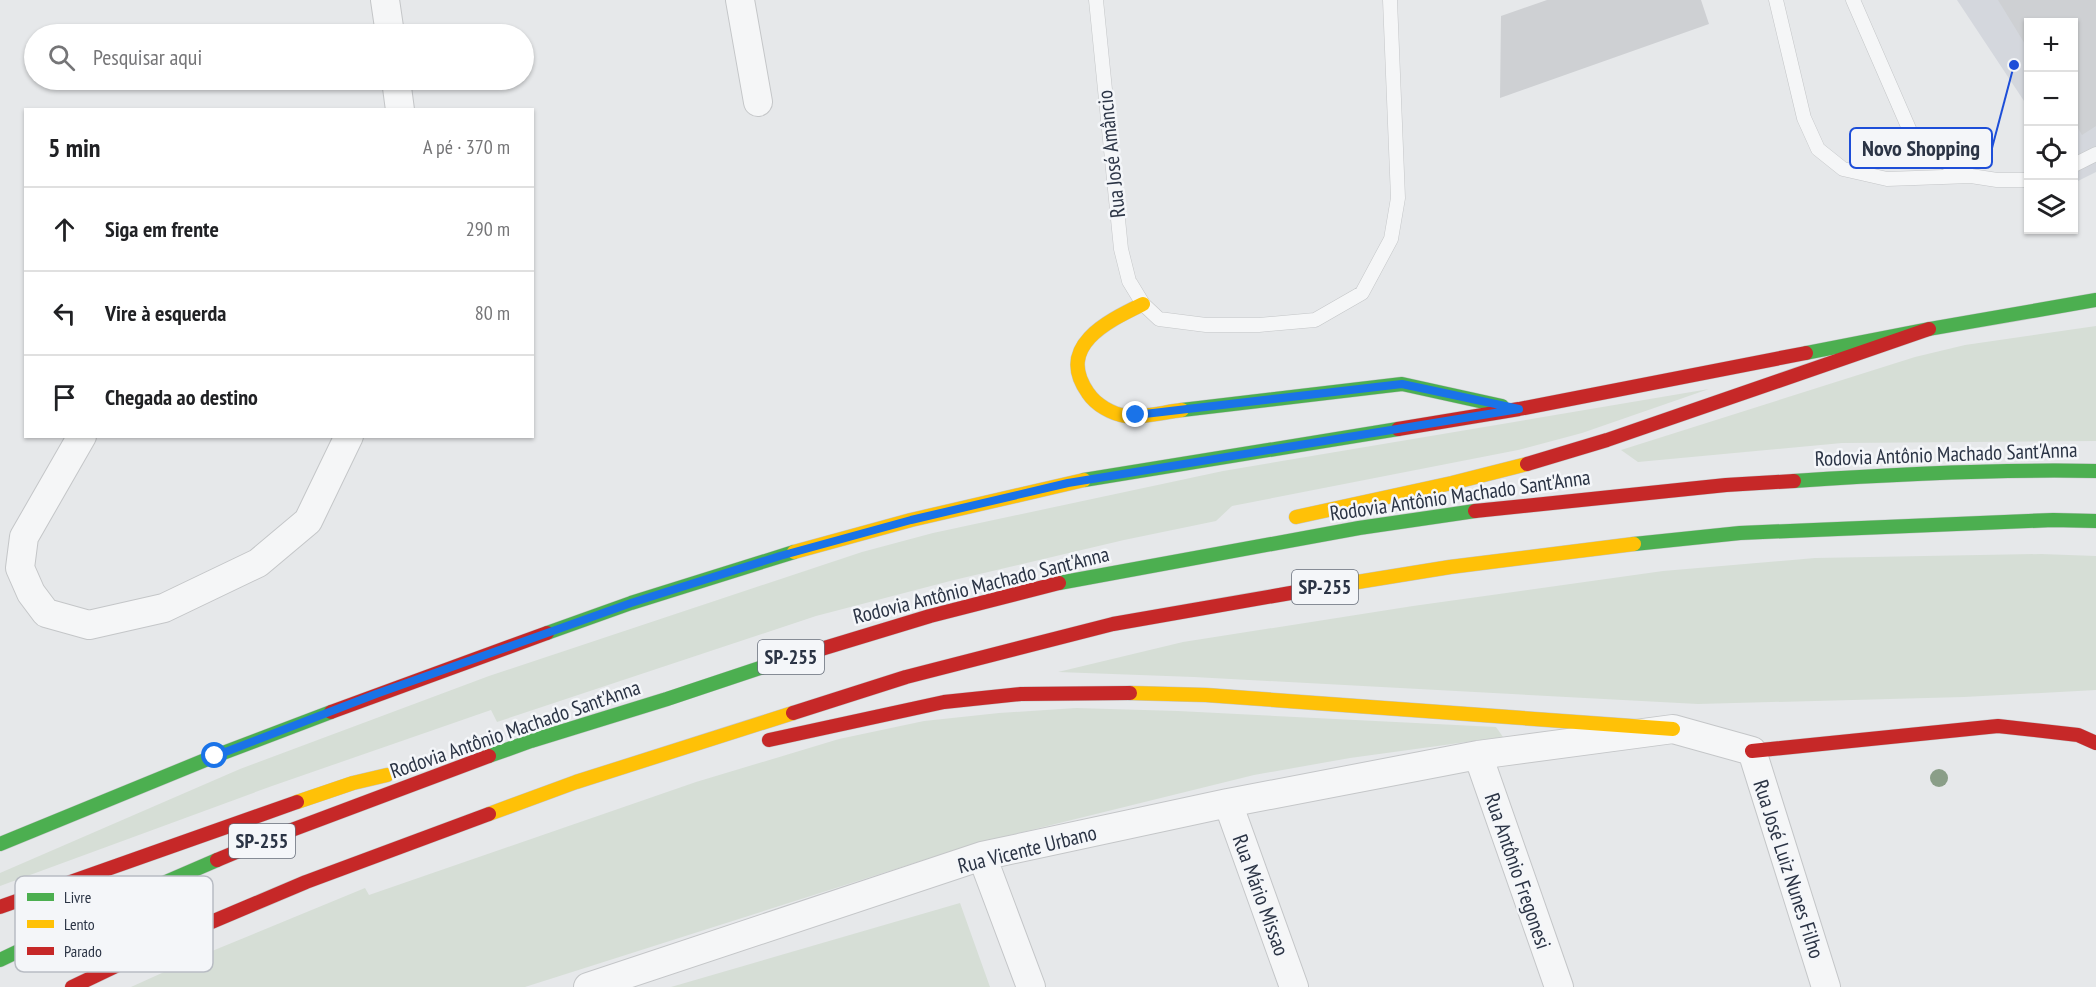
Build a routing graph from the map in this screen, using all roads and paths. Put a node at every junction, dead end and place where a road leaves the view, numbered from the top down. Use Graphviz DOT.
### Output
graph roads {
  1 [pos="385,0"];
  2 [pos="740,0"];
  3 [pos="1096,0"];
  4 [pos="1390,0"];
  5 [pos="1776,0"];
  6 [pos="1853,0"];
  7 [pos="389,24"];
  8 [pos="397,90"];
  9 [pos="758,102"];
  10 [pos="400,108"];
  11 [pos="2096,154"];
  12 [pos="2078,163"];
  13 [pos="1971,176"];
  14 [pos="2024,180"];
  15 [pos="2096,300"];
  16 [pos="1143,304"];
  17 [pos="1929,329"];
  18 [pos="1519,409"];
  19 [pos="81,438"];
  20 [pos="348,438"];
  21 [pos="2096,471"];
  22 [pos="1288,519"];
  23 [pos="2096,521"];
  24 [pos="1210,541"];
  25 [pos="1053,584"];
  26 [pos="1673,729"];
  27 [pos="531,741"];
  28 [pos="760,742"];
  29 [pos="2096,743"];
  30 [pos="726,749"];
  31 [pos="1752,751"];
  32 [pos="1478,755"];
  33 [pos="420,767"];
  34 [pos="398,772"];
  35 [pos="576,782"];
  36 [pos="1227,802"];
  37 [pos="0,844"];
  38 [pos="982,856"];
  39 [pos="86,876"];
  40 [pos="182,876"];
  41 [pos="15,902"];
  42 [pos="0,907"];
  43 [pos="213,921"];
  44 [pos="15,953"];
  45 [pos="0,960"];
  46 [pos="103,972"];
  47 [pos="72,987"];
  48 [pos="588,987"];
  49 [pos="1031,987"];
  50 [pos="1293,987"];
  51 [pos="1559,987"];
  52 [pos="1826,987"];
  1 -- 7 [label="street"];
  2 -- 9 [label="street"];
  3 -- 16 [label="lane, Rua José Amâncio"];
  4 -- 16 [label="lane"];
  5 -- 13 [label="lane"];
  6 -- 13 [label="lane"];
  8 -- 10 [label="street"];
  11 -- 12 [label="lane"];
  13 -- 14 [label="lane"];
  15 -- 17 [label="main road"];
  16 -- 18 [label="main road"];
  17 -- 18 [label="main road"];
  17 -- 22 [label="main road"];
  18 -- 37 [label="main road"];
  19 -- 20 [label="street"];
  21 -- 25 [label="main road, Rodovia Antônio Machado Sant'Anna / SP-255"];
  23 -- 35 [label="main road, SP-255"];
  24 -- 25 [label="main road"];
  25 -- 27 [label="main road, Rodovia Antônio Machado Sant'Anna / SP-255"];
  26 -- 28 [label="main road"];
  26 -- 31 [label="street"];
  26 -- 32 [label="street, Rua Vicente Urbano"];
  27 -- 33 [label="main road"];
  27 -- 40 [label="main road, Rodovia Antônio Machado Sant'Anna / SP-255"];
  29 -- 31 [label="main road"];
  30 -- 35 [label="main road"];
  31 -- 52 [label="street, Rua José Luiz Nunes Filho"];
  32 -- 36 [label="street, Rua Vicente Urbano"];
  32 -- 51 [label="street, Rua Antônio Fregonesi"];
  34 -- 39 [label="main road"];
  35 -- 43 [label="main road, SP-255"];
  36 -- 38 [label="street, Rua Vicente Urbano"];
  36 -- 50 [label="street, Rua Mário Missao"];
  38 -- 48 [label="street, Rua Vicente Urbano"];
  38 -- 49 [label="street"];
  41 -- 42 [label="main road"];
  44 -- 45 [label="main road, Rodovia Antônio Machado Sant'Anna / SP-255"];
  46 -- 47 [label="main road, SP-255"];
}
